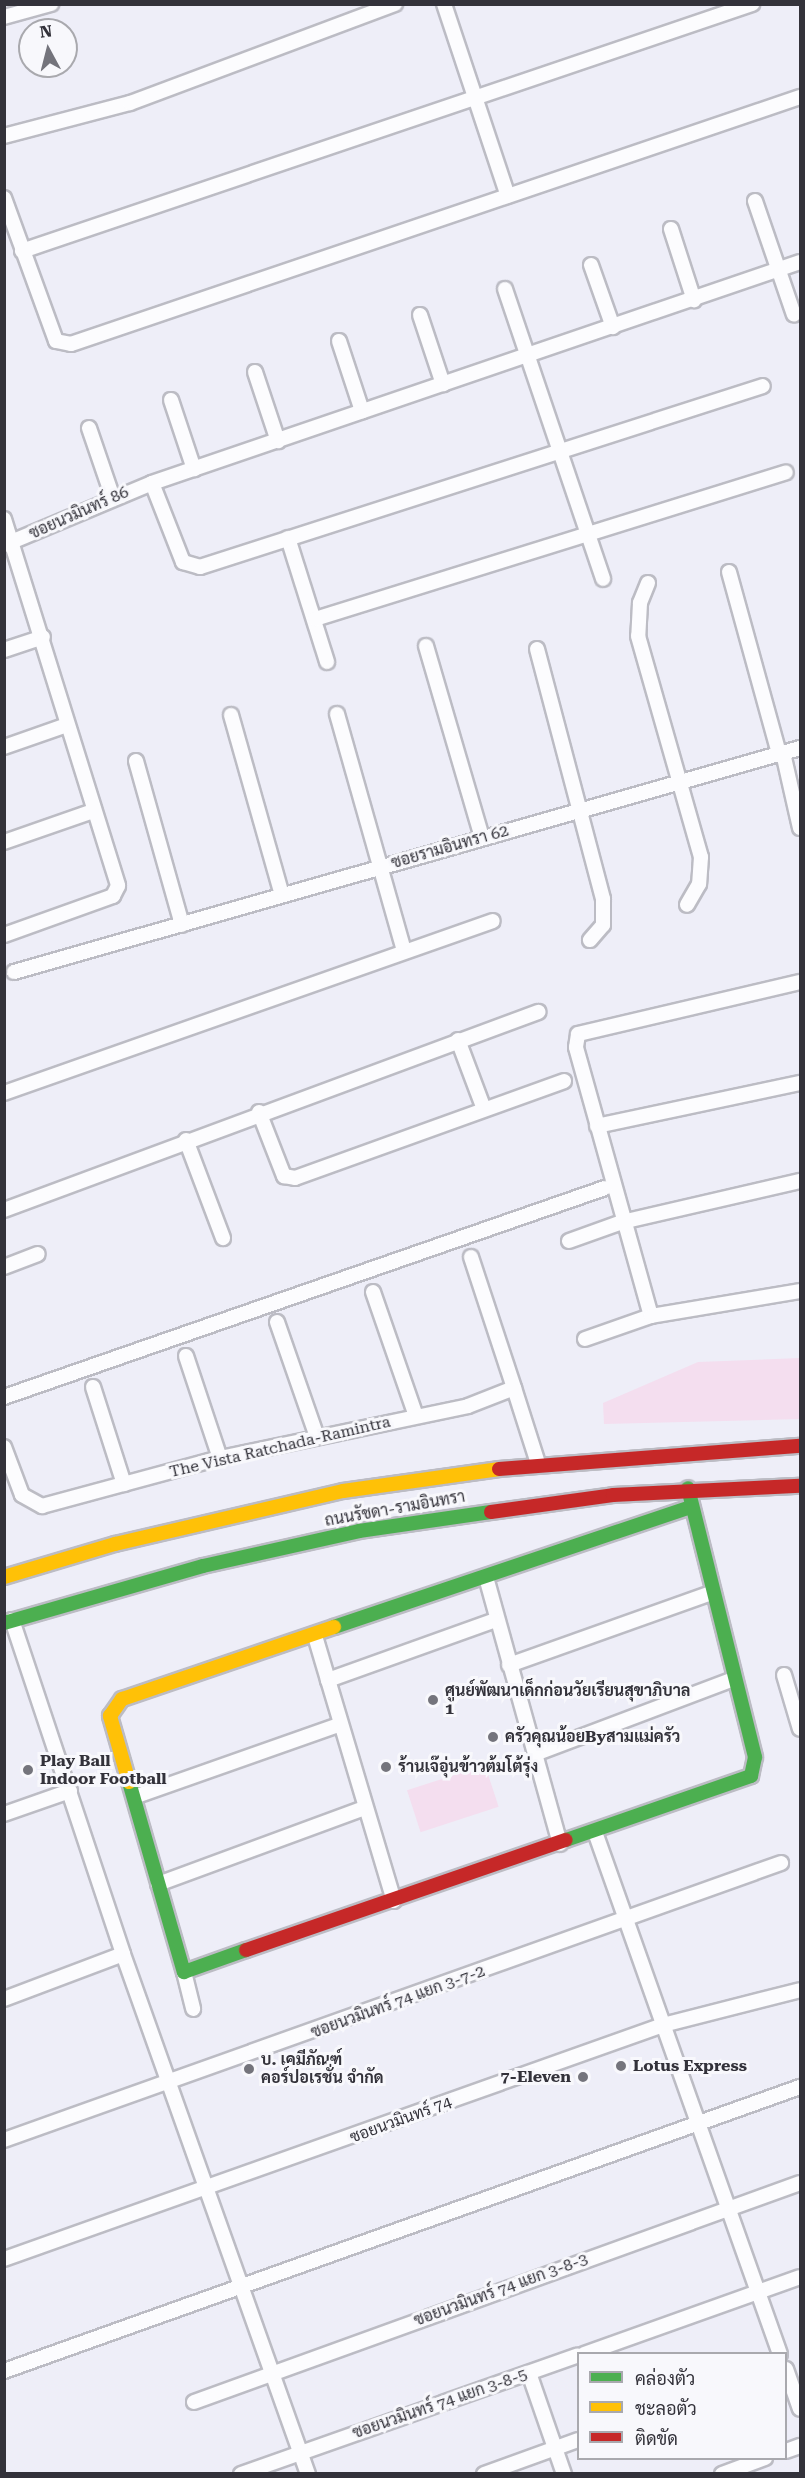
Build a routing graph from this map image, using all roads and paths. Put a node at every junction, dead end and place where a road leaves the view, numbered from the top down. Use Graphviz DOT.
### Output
graph roads {
  1 [pos="51,4"];
  2 [pos="394,4"];
  3 [pos="444,4"];
  4 [pos="752,4"];
  5 [pos="4,17"];
  6 [pos="477,97"];
  7 [pos="801,97"];
  8 [pos="4,136"];
  9 [pos="508,196"];
  10 [pos="4,198"];
  11 [pos="755,201"];
  12 [pos="670,229"];
  13 [pos="22,251"];
  14 [pos="801,262"];
  15 [pos="591,264"];
  16 [pos="778,269"];
  17 [pos="505,289"];
  18 [pos="694,300"];
  19 [pos="420,315"];
  20 [pos="794,315"];
  21 [pos="613,327"];
  22 [pos="339,341"];
  23 [pos="528,356"];
  24 [pos="255,372"];
  25 [pos="443,384"];
  26 [pos="763,387"];
  27 [pos="171,400"];
  28 [pos="362,411"];
  29 [pos="89,428"];
  30 [pos="278,441"];
  31 [pos="561,451"];
  32 [pos="194,469"];
  33 [pos="786,472"];
  34 [pos="152,483"];
  35 [pos="112,495"];
  36 [pos="4,519"];
  37 [pos="590,536"];
  38 [pos="288,538"];
  39 [pos="9,543"];
  40 [pos="729,572"];
  41 [pos="603,579"];
  42 [pos="648,583"];
  43 [pos="315,619"];
  44 [pos="43,637"];
  45 [pos="426,646"];
  46 [pos="537,649"];
  47 [pos="4,650"];
  48 [pos="327,662"];
  49 [pos="337,714"];
  50 [pos="231,715"];
  51 [pos="67,725"];
  52 [pos="4,747"];
  53 [pos="801,748"];
  54 [pos="781,753"];
  55 [pos="136,761"];
  56 [pos="682,782"];
  57 [pos="580,810"];
  58 [pos="93,811"];
  59 [pos="801,828"];
  60 [pos="482,837"];
  61 [pos="4,842"];
  62 [pos="384,866"];
  63 [pos="282,895"];
  64 [pos="687,905"];
  65 [pos="493,921"];
  66 [pos="182,925"];
  67 [pos="4,935"];
  68 [pos="590,940"];
  69 [pos="404,951"];
  70 [pos="14,972"];
  71 [pos="801,982"];
  72 [pos="538,1012"];
  73 [pos="458,1040"];
  74 [pos="564,1081"];
  75 [pos="801,1083"];
  76 [pos="4,1093"];
  77 [pos="484,1109"];
  78 [pos="259,1112"];
  79 [pos="597,1126"];
  80 [pos="186,1140"];
  81 [pos="801,1181"];
  82 [pos="605,1188"];
  83 [pos="4,1210"];
  84 [pos="622,1222"];
  85 [pos="223,1238"];
  86 [pos="569,1241"];
  87 [pos="38,1254"];
  88 [pos="471,1257"];
  89 [pos="4,1267"];
  90 [pos="801,1291"];
  91 [pos="373,1292"];
  92 [pos="651,1316"];
  93 [pos="277,1322"];
  94 [pos="585,1339"];
  95 [pos="186,1356"];
  96 [pos="93,1387"];
  97 [pos="514,1388"];
  98 [pos="4,1396"];
  99 [pos="416,1416"];
  100 [pos="317,1437"];
  101 [pos="801,1446"];
  102 [pos="4,1447"];
  103 [pos="220,1458"];
  104 [pos="538,1463"];
  105 [pos="124,1484"];
  106 [pos="801,1486"];
  107 [pos="688,1488"];
  108 [pos="690,1507"];
  109 [pos="4,1577"];
  110 [pos="486,1577"];
  111 [pos="711,1593"];
  112 [pos="496,1620"];
  113 [pos="8,1621"];
  114 [pos="315,1636"];
  115 [pos="509,1665"];
  116 [pos="784,1675"];
  117 [pos="734,1679"];
  118 [pos="327,1680"];
  119 [pos="797,1708"];
  120 [pos="341,1724"];
  121 [pos="801,1729"];
  122 [pos="535,1754"];
  123 [pos="70,1791"];
  124 [pos="134,1797"];
  125 [pos="365,1808"];
  126 [pos="4,1814"];
  127 [pos="595,1832"];
  128 [pos="560,1844"];
  129 [pos="781,1863"];
  130 [pos="158,1884"];
  131 [pos="394,1901"];
  132 [pos="627,1920"];
  133 [pos="123,1954"];
  134 [pos="184,1972"];
  135 [pos="801,1990"];
  136 [pos="4,1999"];
  137 [pos="193,2009"];
  138 [pos="663,2025"];
  139 [pos="170,2085"];
  140 [pos="801,2086"];
  141 [pos="696,2126"];
  142 [pos="4,2139"];
  143 [pos="801,2182"];
  144 [pos="207,2191"];
  145 [pos="728,2208"];
  146 [pos="4,2259"];
  147 [pos="801,2277"];
  148 [pos="243,2288"];
  149 [pos="757,2292"];
  150 [pos="590,2352"];
  151 [pos="779,2352"];
  152 [pos="577,2356"];
  153 [pos="4,2371"];
  154 [pos="787,2371"];
  155 [pos="273,2372"];
  156 [pos="529,2373"];
  157 [pos="194,2402"];
  158 [pos="801,2409"];
  159 [pos="577,2441"];
  160 [pos="555,2448"];
  161 [pos="301,2453"];
  162 [pos="760,2460"];
  163 [pos="241,2474"];
  164 [pos="308,2474"];
  165 [pos="484,2474"];
  166 [pos="564,2474"];
  167 [pos="722,2474"];
  1 -- 5 [label="street"];
  2 -- 8 [label="street"];
  3 -- 6 [label="street"];
  4 -- 6 [label="street"];
  6 -- 9 [label="street"];
  6 -- 13 [label="street"];
  7 -- 9 [label="street"];
  9 -- 13 [label="street"];
  10 -- 13 [label="street"];
  11 -- 16 [label="street"];
  12 -- 18 [label="street"];
  14 -- 16 [label="street, ซอยนวมินทร์ 86"];
  15 -- 21 [label="street"];
  16 -- 18 [label="street, ซอยนวมินทร์ 86"];
  16 -- 20 [label="street"];
  17 -- 23 [label="street"];
  18 -- 21 [label="street, ซอยนวมินทร์ 86"];
  19 -- 25 [label="street"];
  21 -- 23 [label="street, ซอยนวมินทร์ 86"];
  22 -- 28 [label="street"];
  23 -- 25 [label="street, ซอยนวมินทร์ 86"];
  23 -- 31 [label="street"];
  24 -- 30 [label="street"];
  25 -- 28 [label="street, ซอยนวมินทร์ 86"];
  26 -- 31 [label="street"];
  27 -- 32 [label="street"];
  28 -- 30 [label="street, ซอยนวมินทร์ 86"];
  29 -- 35 [label="street"];
  30 -- 32 [label="street, ซอยนวมินทร์ 86"];
  31 -- 37 [label="street"];
  31 -- 38 [label="street"];
  32 -- 34 [label="street, ซอยนวมินทร์ 86"];
  33 -- 37 [label="street"];
  34 -- 35 [label="street, ซอยนวมินทร์ 86"];
  34 -- 38 [label="street"];
  35 -- 39 [label="street, ซอยนวมินทร์ 86"];
  36 -- 39 [label="street"];
  37 -- 41 [label="street"];
  37 -- 43 [label="street"];
  38 -- 43 [label="street"];
  39 -- 44 [label="street"];
  40 -- 54 [label="street"];
  42 -- 56 [label="street"];
  43 -- 48 [label="street"];
  44 -- 47 [label="street"];
  44 -- 51 [label="street"];
  45 -- 60 [label="street"];
  46 -- 57 [label="street"];
  49 -- 62 [label="street"];
  50 -- 63 [label="street"];
  51 -- 52 [label="street"];
  51 -- 58 [label="street"];
  53 -- 54 [label="street, ซอยรามอินทรา 62"];
  54 -- 56 [label="street, ซอยรามอินทรา 62"];
  54 -- 59 [label="street"];
  55 -- 66 [label="street"];
  56 -- 57 [label="street, ซอยรามอินทรา 62"];
  56 -- 64 [label="street"];
  57 -- 60 [label="street, ซอยรามอินทรา 62"];
  57 -- 68 [label="street"];
  58 -- 61 [label="street"];
  58 -- 67 [label="street"];
  60 -- 62 [label="street, ซอยรามอินทรา 62"];
  62 -- 63 [label="street"];
  62 -- 69 [label="street, ซอยรามอินทรา 62"];
  63 -- 66 [label="street"];
  65 -- 69 [label="street"];
  66 -- 70 [label="street"];
  69 -- 76 [label="street"];
  71 -- 79 [label="street"];
  72 -- 73 [label="street"];
  73 -- 77 [label="street"];
  73 -- 78 [label="street"];
  74 -- 77 [label="street"];
  75 -- 79 [label="street"];
  77 -- 78 [label="street"];
  78 -- 80 [label="street"];
  79 -- 84 [label="street"];
  80 -- 83 [label="street"];
  80 -- 85 [label="street"];
  81 -- 84 [label="street"];
  82 -- 98 [label="street"];
  84 -- 86 [label="street"];
  84 -- 92 [label="street"];
  87 -- 89 [label="street"];
  88 -- 97 [label="street"];
  90 -- 92 [label="street"];
  91 -- 99 [label="street"];
  92 -- 94 [label="street"];
  93 -- 100 [label="street"];
  95 -- 103 [label="street"];
  96 -- 105 [label="street"];
  97 -- 99 [label="street, The Vista Ratchada-Ramintra"];
  97 -- 104 [label="street"];
  99 -- 100 [label="street, The Vista Ratchada-Ramintra"];
  100 -- 103 [label="street, The Vista Ratchada-Ramintra"];
  101 -- 104 [label="street, ถนนรัชดา-รามอินทรา"];
  102 -- 105 [label="street, The Vista Ratchada-Ramintra"];
  103 -- 105 [label="street, The Vista Ratchada-Ramintra"];
  104 -- 109 [label="street, ถนนรัชดา-รามอินทรา"];
  106 -- 107 [label="street, ถนนรัชดา-รามอินทรา"];
  107 -- 108 [label="street"];
  107 -- 113 [label="street, ถนนรัชดา-รามอินทรา"];
  108 -- 110 [label="street"];
  108 -- 111 [label="street"];
  110 -- 112 [label="street"];
  110 -- 114 [label="street"];
  111 -- 115 [label="street"];
  111 -- 117 [label="street"];
  112 -- 115 [label="street"];
  112 -- 118 [label="street"];
  113 -- 123 [label="street"];
  114 -- 118 [label="street"];
  114 -- 124 [label="street"];
  115 -- 122 [label="street"];
  116 -- 119 [label="street"];
  117 -- 122 [label="street"];
  117 -- 127 [label="street"];
  118 -- 120 [label="street"];
  119 -- 121 [label="street"];
  120 -- 124 [label="street"];
  120 -- 125 [label="street"];
  122 -- 128 [label="street"];
  123 -- 126 [label="street"];
  123 -- 133 [label="street"];
  124 -- 130 [label="street"];
  125 -- 130 [label="street"];
  125 -- 131 [label="street"];
  127 -- 128 [label="street"];
  127 -- 132 [label="street"];
  128 -- 131 [label="street"];
  129 -- 132 [label="street, ซอยนวมินทร์ 74 แยก 3-7-2"];
  130 -- 134 [label="street"];
  131 -- 134 [label="street"];
  132 -- 138 [label="street"];
  132 -- 139 [label="street, ซอยนวมินทร์ 74 แยก 3-7-2"];
  133 -- 136 [label="street"];
  133 -- 139 [label="street"];
  134 -- 137 [label="street"];
  135 -- 138 [label="street, ซอยนวมินทร์ 74"];
  138 -- 141 [label="street"];
  138 -- 144 [label="street, ซอยนวมินทร์ 74"];
  139 -- 142 [label="street, ซอยนวมินทร์ 74 แยก 3-7-2"];
  139 -- 144 [label="street"];
  140 -- 141 [label="street"];
  141 -- 145 [label="street"];
  141 -- 148 [label="street"];
  143 -- 145 [label="street, ซอยนวมินทร์ 74 แยก 3-8-3"];
  144 -- 146 [label="street, ซอยนวมินทร์ 74"];
  144 -- 148 [label="street"];
  145 -- 149 [label="street"];
  145 -- 155 [label="street, ซอยนวมินทร์ 74 แยก 3-8-3"];
  147 -- 149 [label="street"];
  148 -- 153 [label="street"];
  148 -- 155 [label="street"];
  149 -- 150 [label="street"];
  149 -- 151 [label="street"];
  152 -- 156 [label="street, ซอยนวมินทร์ 74 แยก 3-8-5"];
  154 -- 158 [label="street"];
  155 -- 157 [label="street, ซอยนวมินทร์ 74 แยก 3-8-3"];
  155 -- 161 [label="street"];
  156 -- 160 [label="street"];
  156 -- 161 [label="street, ซอยนวมินทร์ 74 แยก 3-8-5"];
  159 -- 160 [label="street"];
  160 -- 165 [label="street"];
  160 -- 166 [label="street"];
  161 -- 163 [label="street, ซอยนวมินทร์ 74 แยก 3-8-5"];
  161 -- 164 [label="street"];
  162 -- 167 [label="street"];
}
